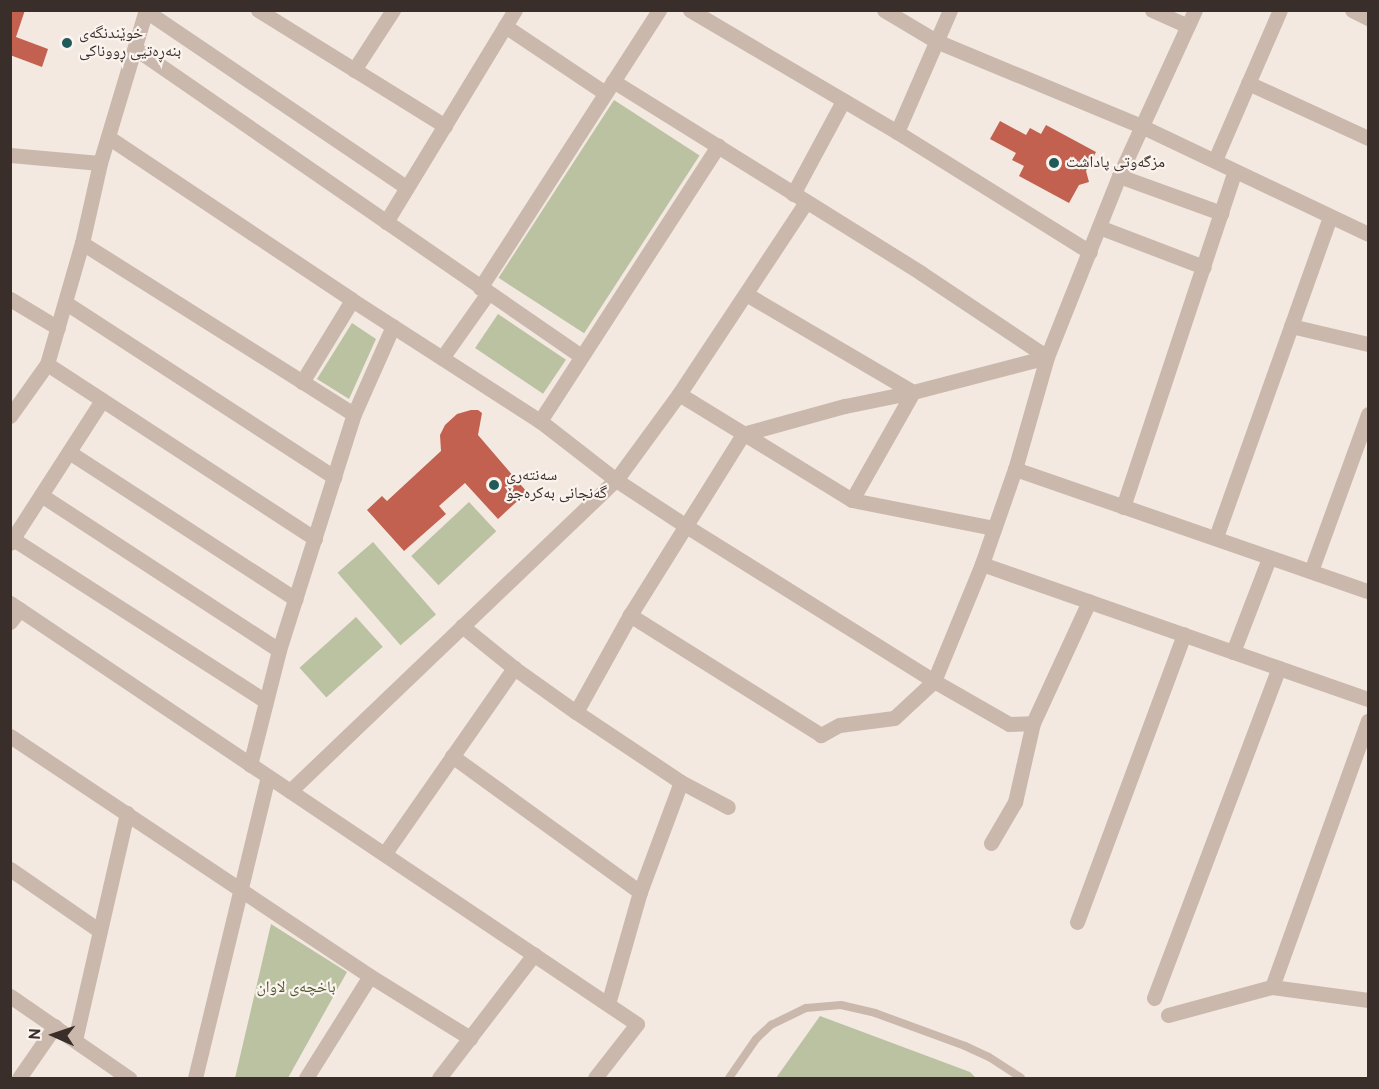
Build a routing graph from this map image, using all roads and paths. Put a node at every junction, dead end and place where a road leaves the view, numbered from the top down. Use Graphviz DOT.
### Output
graph roads {
  1 [pos="393,10"];
  2 [pos="515,10"];
  3 [pos="659,10"];
  4 [pos="690,10"];
  5 [pos="884,10"];
  6 [pos="950,10"];
  7 [pos="1152,10"];
  8 [pos="1195,10"];
  9 [pos="1280,10"];
  10 [pos="1352,10"];
  11 [pos="146,11"];
  12 [pos="262,12"];
  13 [pos="1368,18"];
  14 [pos="1188,26"];
  15 [pos="505,27"];
  16 [pos="936,41"];
  17 [pos="136,49"];
  18 [pos="354,70"];
  19 [pos="1248,83"];
  20 [pos="609,87"];
  21 [pos="843,101"];
  22 [pos="445,126"];
  23 [pos="1141,126"];
  24 [pos="897,132"];
  25 [pos="108,137"];
  26 [pos="1368,138"];
  27 [pos="718,146"];
  28 [pos="10,155"];
  29 [pos="1215,160"];
  30 [pos="100,163"];
  31 [pos="1235,171"];
  32 [pos="1119,176"];
  33 [pos="407,188"];
  34 [pos="799,198"];
  35 [pos="1221,213"];
  36 [pos="1330,217"];
  37 [pos="386,222"];
  38 [pos="1099,227"];
  39 [pos="1368,234"];
  40 [pos="82,243"];
  41 [pos="1090,252"];
  42 [pos="1204,267"];
  43 [pos="484,290"];
  44 [pos="746,294"];
  45 [pos="10,299"];
  46 [pos="352,300"];
  47 [pos="66,303"];
  48 [pos="393,326"];
  49 [pos="1291,326"];
  50 [pos="58,328"];
  51 [pos="1368,344"];
  52 [pos="581,356"];
  53 [pos="1047,357"];
  54 [pos="442,358"];
  55 [pos="47,364"];
  56 [pos="302,381"];
  57 [pos="914,392"];
  58 [pos="679,394"];
  59 [pos="102,400"];
  60 [pos="354,414"];
  61 [pos="1368,414"];
  62 [pos="10,416"];
  63 [pos="540,421"];
  64 [pos="743,434"];
  65 [pos="69,452"];
  66 [pos="1015,469"];
  67 [pos="334,477"];
  68 [pos="616,480"];
  69 [pos="41,495"];
  70 [pos="852,500"];
  71 [pos="1123,507"];
  72 [pos="686,526"];
  73 [pos="994,528"];
  74 [pos="1216,537"];
  75 [pos="315,538"];
  76 [pos="12,541"];
  77 [pos="1269,558"];
  78 [pos="982,564"];
  79 [pos="1311,571"];
  80 [pos="1368,591"];
  81 [pos="295,599"];
  82 [pos="1089,601"];
  83 [pos="14,611"];
  84 [pos="630,615"];
  85 [pos="462,626"];
  86 [pos="1184,634"];
  87 [pos="279,650"];
  88 [pos="1233,652"];
  89 [pos="514,668"];
  90 [pos="1279,668"];
  91 [pos="934,681"];
  92 [pos="1368,699"];
  93 [pos="265,701"];
  94 [pos="576,712"];
  95 [pos="1368,721"];
  96 [pos="1033,723"];
  97 [pos="10,736"];
  98 [pos="452,756"];
  99 [pos="250,765"];
  100 [pos="268,777"];
  101 [pos="681,782"];
  102 [pos="290,791"];
  103 [pos="728,807"];
  104 [pos="128,813"];
  105 [pos="991,843"];
  106 [pos="385,854"];
  107 [pos="10,868"];
  108 [pos="241,889"];
  109 [pos="640,892"];
  110 [pos="1077,922"];
  111 [pos="100,931"];
  112 [pos="534,954"];
  113 [pos="370,976"];
  114 [pos="1272,987"];
  115 [pos="10,996"];
  116 [pos="1154,998"];
  117 [pos="1368,998"];
  118 [pos="608,1004"];
  119 [pos="1168,1015"];
  120 [pos="55,1026"];
  121 [pos="470,1038"];
  122 [pos="75,1040"];
  123 [pos="19,1078"];
  124 [pos="129,1078"];
  125 [pos="195,1078"];
  126 [pos="306,1078"];
  127 [pos="439,1078"];
  128 [pos="595,1078"];
  129 [pos="729,1078"];
  130 [pos="1021,1078"];
  1 -- 18 [label="street"];
  2 -- 15 [label="street"];
  3 -- 20 [label="street"];
  4 -- 21 [label="street"];
  5 -- 16 [label="street"];
  6 -- 16 [label="street"];
  7 -- 14 [label="street"];
  8 -- 14 [label="street"];
  9 -- 19 [label="street"];
  10 -- 13 [label="street"];
  11 -- 17 [label="street"];
  11 -- 33 [label="street"];
  12 -- 18 [label="street"];
  14 -- 23 [label="street"];
  15 -- 20 [label="street"];
  15 -- 22 [label="street"];
  16 -- 23 [label="street"];
  16 -- 24 [label="street"];
  17 -- 25 [label="street"];
  17 -- 37 [label="street"];
  18 -- 22 [label="street"];
  19 -- 26 [label="street"];
  19 -- 29 [label="street"];
  20 -- 27 [label="street"];
  20 -- 43 [label="street"];
  21 -- 24 [label="street"];
  21 -- 34 [label="street"];
  22 -- 33 [label="street"];
  23 -- 29 [label="street"];
  23 -- 32 [label="street"];
  24 -- 41 [label="street"];
  25 -- 30 [label="street"];
  25 -- 46 [label="street"];
  27 -- 34 [label="street"];
  27 -- 52 [label="street"];
  28 -- 30 [label="street"];
  29 -- 31 [label="street"];
  30 -- 40 [label="street"];
  31 -- 35 [label="street"];
  31 -- 36 [label="street"];
  32 -- 35 [label="street"];
  32 -- 38 [label="street"];
  33 -- 37 [label="street"];
  34 -- 44 [label="street"];
  34 -- 53 [label="street"];
  35 -- 42 [label="street"];
  36 -- 39 [label="street"];
  36 -- 49 [label="street"];
  37 -- 43 [label="street"];
  38 -- 41 [label="street"];
  38 -- 42 [label="street"];
  40 -- 47 [label="street"];
  40 -- 56 [label="street"];
  41 -- 53 [label="street"];
  42 -- 71 [label="street"];
  43 -- 52 [label="street"];
  43 -- 54 [label="street"];
  44 -- 57 [label="street"];
  44 -- 58 [label="street"];
  45 -- 50 [label="street"];
  46 -- 48 [label="street"];
  46 -- 56 [label="street"];
  47 -- 50 [label="street"];
  47 -- 67 [label="street"];
  48 -- 54 [label="street"];
  48 -- 60 [label="street"];
  49 -- 51 [label="street"];
  49 -- 74 [label="street"];
  50 -- 55 [label="street"];
  52 -- 63 [label="street"];
  53 -- 57 [label="street"];
  53 -- 66 [label="street"];
  54 -- 63 [label="street"];
  55 -- 59 [label="street"];
  55 -- 62 [label="street"];
  56 -- 60 [label="street"];
  57 -- 64 [label="street"];
  57 -- 70 [label="street"];
  58 -- 64 [label="street"];
  58 -- 68 [label="street"];
  59 -- 65 [label="street"];
  59 -- 75 [label="street"];
  60 -- 67 [label="street"];
  61 -- 79 [label="street"];
  63 -- 68 [label="street"];
  64 -- 70 [label="street"];
  64 -- 72 [label="street"];
  65 -- 69 [label="street"];
  65 -- 81 [label="street"];
  66 -- 71 [label="street"];
  66 -- 73 [label="street"];
  67 -- 75 [label="street"];
  68 -- 72 [label="street"];
  68 -- 85 [label="street"];
  69 -- 76 [label="street"];
  69 -- 87 [label="street"];
  70 -- 73 [label="street"];
  71 -- 74 [label="street"];
  72 -- 84 [label="street"];
  72 -- 91 [label="street"];
  73 -- 78 [label="street"];
  74 -- 77 [label="street"];
  75 -- 81 [label="street"];
  76 -- 93 [label="street"];
  77 -- 79 [label="street"];
  77 -- 88 [label="street"];
  78 -- 82 [label="street"];
  78 -- 91 [label="street"];
  79 -- 80 [label="street"];
  81 -- 87 [label="street"];
  82 -- 86 [label="street"];
  82 -- 96 [label="street"];
  83 -- 99 [label="street"];
  84 -- 91 [label="street"];
  84 -- 94 [label="street"];
  85 -- 89 [label="street"];
  85 -- 102 [label="street"];
  86 -- 88 [label="street"];
  86 -- 110 [label="street"];
  87 -- 93 [label="street"];
  88 -- 90 [label="street"];
  89 -- 94 [label="street"];
  89 -- 98 [label="street"];
  90 -- 92 [label="street"];
  90 -- 116 [label="street"];
  91 -- 96 [label="street"];
  93 -- 99 [label="street"];
  94 -- 101 [label="street"];
  95 -- 114 [label="street"];
  96 -- 105 [label="street"];
  97 -- 104 [label="street"];
  98 -- 106 [label="street"];
  98 -- 109 [label="street"];
  99 -- 100 [label="street"];
  100 -- 102 [label="street"];
  100 -- 108 [label="street"];
  101 -- 103 [label="street"];
  101 -- 109 [label="street"];
  102 -- 106 [label="street"];
  104 -- 108 [label="street"];
  104 -- 111 [label="street"];
  106 -- 112 [label="street"];
  107 -- 111 [label="street"];
  108 -- 113 [label="street"];
  108 -- 125 [label="street"];
  109 -- 118 [label="street"];
  111 -- 122 [label="street"];
  112 -- 118 [label="street"];
  112 -- 121 [label="street"];
  113 -- 121 [label="street"];
  113 -- 126 [label="street"];
  114 -- 117 [label="street"];
  114 -- 119 [label="street"];
  115 -- 120 [label="street"];
  118 -- 128 [label="street"];
  120 -- 122 [label="street"];
  120 -- 123 [label="street"];
  121 -- 127 [label="street"];
  122 -- 124 [label="street"];
  129 -- 130 [label="lane"];
}
